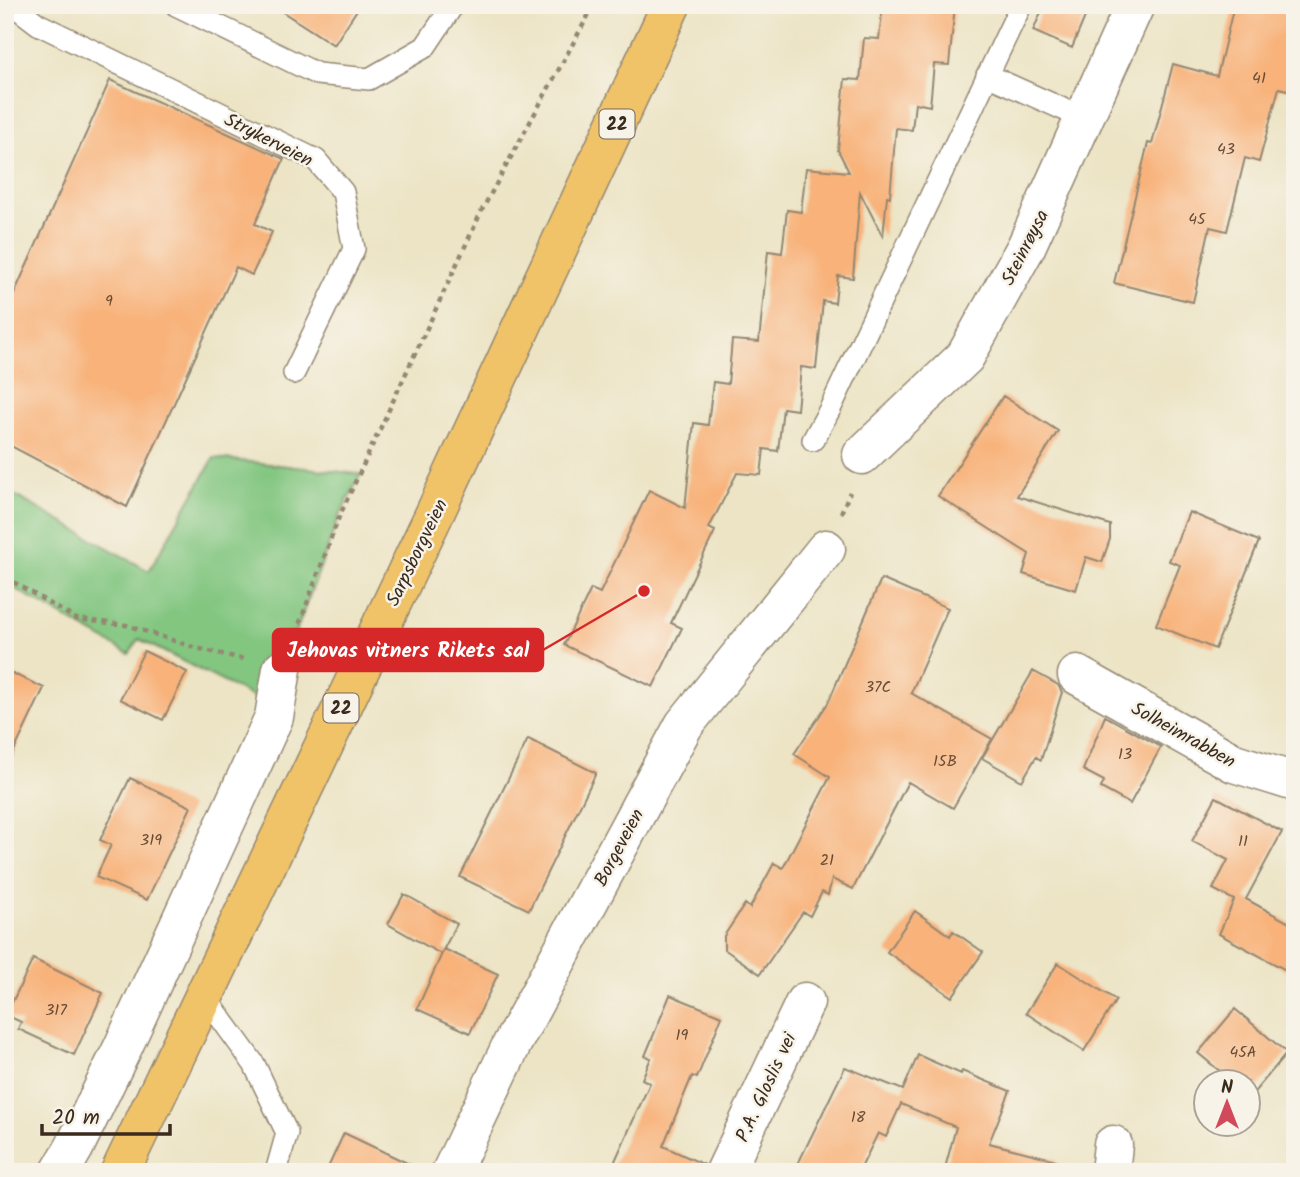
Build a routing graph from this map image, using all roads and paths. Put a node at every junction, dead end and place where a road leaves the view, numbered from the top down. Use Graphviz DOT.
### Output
graph roads {
  1 [pos="13,5"];
  2 [pos="453,5"];
  3 [pos="594,5"];
  4 [pos="671,5"];
  5 [pos="1021,5"];
  6 [pos="1135,5"];
  7 [pos="183,6"];
  8 [pos="987,75"];
  9 [pos="1083,118"];
  10 [pos="294,373"];
  11 [pos="813,440"];
  12 [pos="862,455"];
  13 [pos="826,549"];
  14 [pos="5,577"];
  15 [pos="282,669"];
  16 [pos="1077,675"];
  17 [pos="1295,782"];
  18 [pos="204,995"];
  19 [pos="805,1002"];
  20 [pos="60,1172"];
  21 [pos="120,1172"];
  22 [pos="276,1172"];
  23 [pos="451,1172"];
  24 [pos="725,1172"];
  1 -- 10 [label="lane, Strykerveien"];
  2 -- 7 [label="lane"];
  3 -- 15 [label="path"];
  4 -- 18 [label="highway, Sarpsborgveien / 22"];
  5 -- 8 [label="lane"];
  6 -- 9 [label="street, Steinrøysa"];
  8 -- 9 [label="lane"];
  8 -- 11 [label="lane"];
  9 -- 12 [label="street, Steinrøysa"];
  12 -- 13 [label="path"];
  13 -- 23 [label="street, Borgeveien"];
  14 -- 15 [label="path"];
  15 -- 20 [label="street"];
  16 -- 17 [label="street, Solheimrabben"];
  18 -- 21 [label="highway, Sarpsborgveien / 22"];
  18 -- 22 [label="lane"];
  19 -- 24 [label="street, P.A. Gloslis vei"];
}
